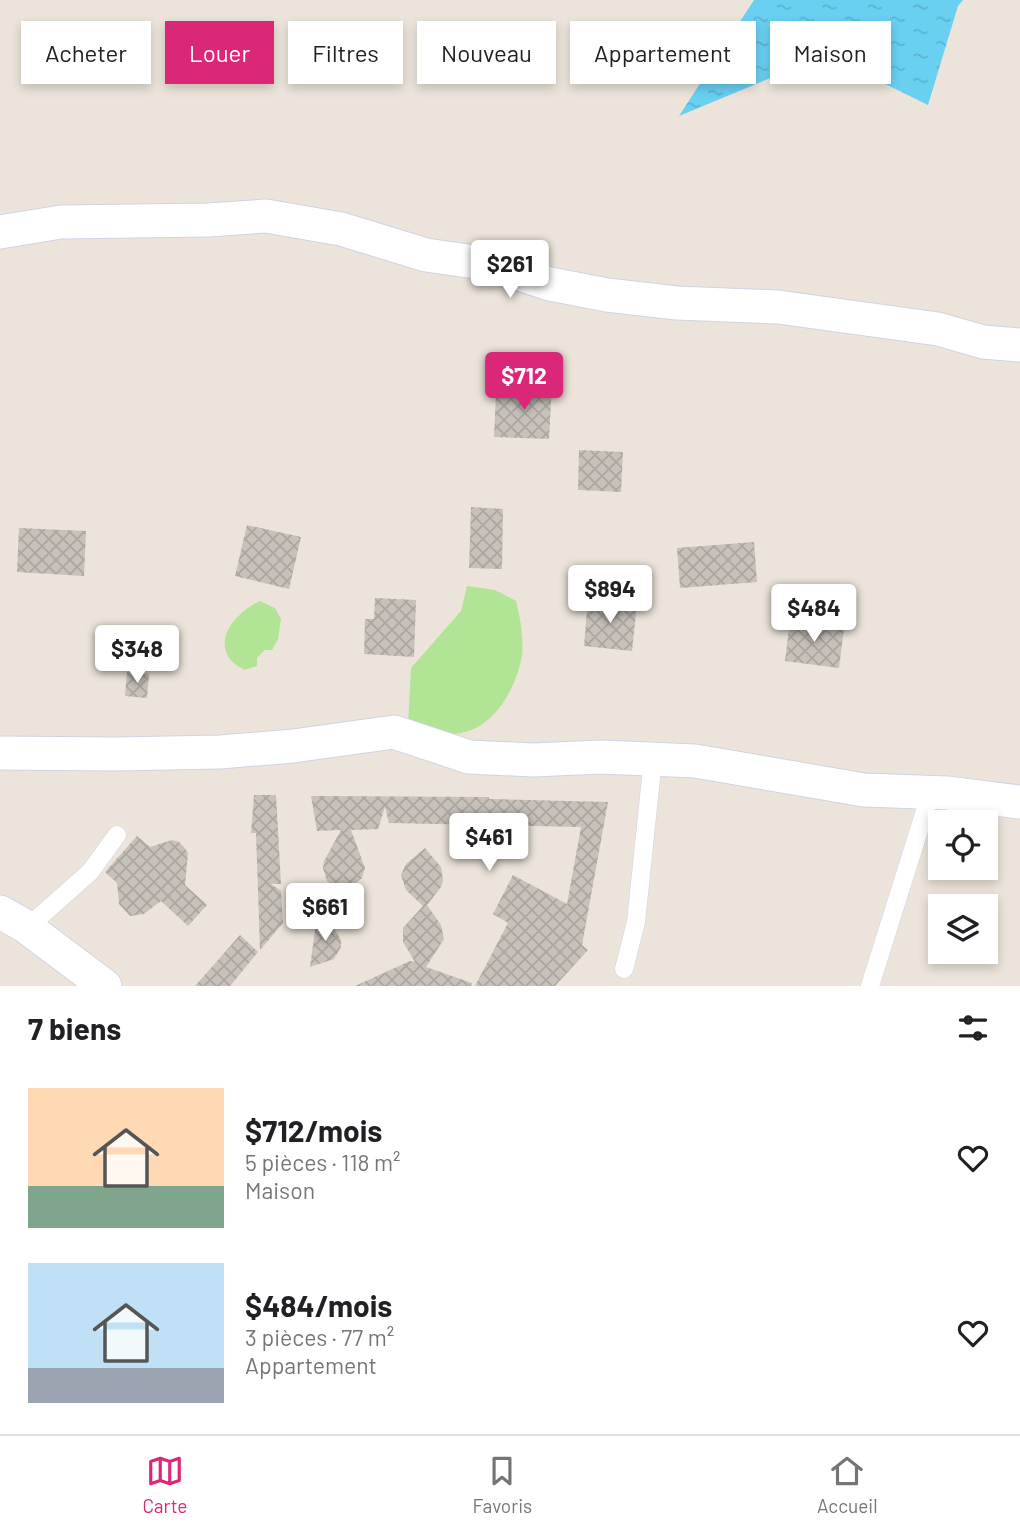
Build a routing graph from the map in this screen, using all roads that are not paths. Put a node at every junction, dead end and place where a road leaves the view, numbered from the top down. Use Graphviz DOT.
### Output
graph roads {
  1 [pos="0,232"];
  2 [pos="1020,345"];
  3 [pos="0,752"];
  4 [pos="653,759"];
  5 [pos="931,792"];
  6 [pos="1020,802"];
  7 [pos="117,835"];
  8 [pos="14,919"];
  9 [pos="624,969"];
  10 [pos="105,986"];
  11 [pos="870,986"];
  1 -- 2 [label="street"];
  3 -- 4 [label="street"];
  4 -- 5 [label="street"];
  4 -- 9 [label="lane"];
  5 -- 6 [label="street"];
  5 -- 11 [label="lane"];
  7 -- 8 [label="lane"];
  8 -- 10 [label="street"];
}
